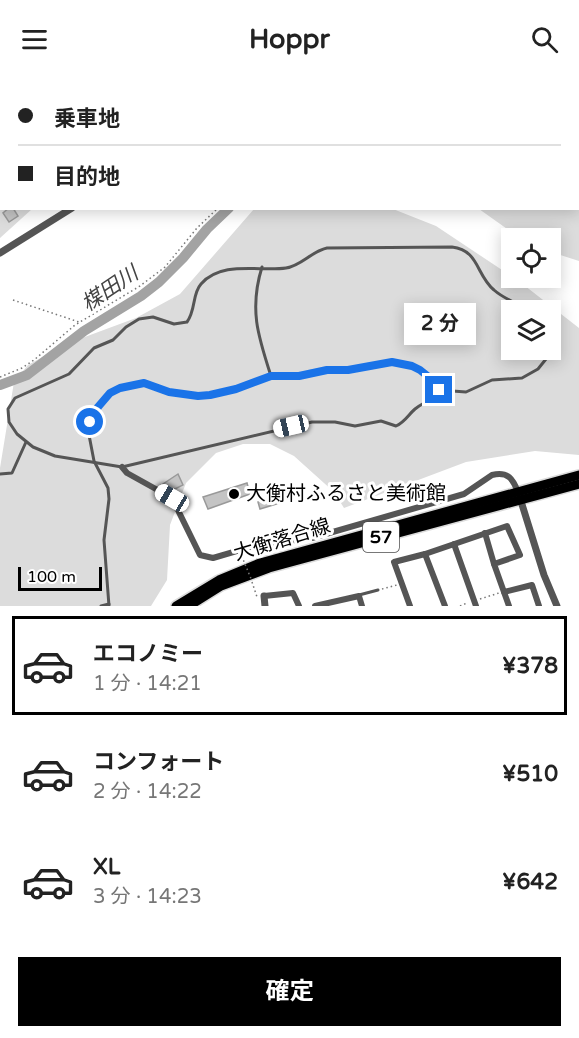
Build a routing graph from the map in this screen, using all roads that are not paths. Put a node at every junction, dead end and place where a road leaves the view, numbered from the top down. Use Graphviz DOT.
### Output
graph roads {
  1 [pos="69,210"];
  2 [pos="0,253"];
  3 [pos="262,267"];
  4 [pos="511,300"];
  5 [pos="545,360"];
  6 [pos="271,376"];
  7 [pos="439,390"];
  8 [pos="26,442"];
  9 [pos="94,461"];
  10 [pos="122,467"];
  11 [pos="0,474"];
  12 [pos="579,475"];
  13 [pos="579,484"];
  14 [pos="519,496"];
  15 [pos="485,533"];
  16 [pos="454,544"];
  17 [pos="425,554"];
  18 [pos="494,564"];
  19 [pos="378,590"];
  20 [pos="504,592"];
  21 [pos="359,596"];
  22 [pos="261,597"];
  23 [pos="475,603"];
  24 [pos="109,605"];
  25 [pos="101,606"];
  26 [pos="176,606"];
  27 [pos="189,606"];
  28 [pos="265,606"];
  29 [pos="299,606"];
  30 [pos="315,606"];
  31 [pos="362,606"];
  32 [pos="410,606"];
  33 [pos="445,606"];
  34 [pos="508,606"];
  35 [pos="539,606"];
  36 [pos="557,606"];
  1 -- 2 [label="street"];
  3 -- 4 [label="lane"];
  3 -- 6 [label="lane"];
  3 -- 8 [label="lane"];
  5 -- 7 [label="lane"];
  6 -- 7 [label="lane"];
  6 -- 9 [label="lane"];
  7 -- 10 [label="lane"];
  8 -- 9 [label="lane"];
  8 -- 11 [label="lane"];
  9 -- 10 [label="lane"];
  9 -- 24 [label="lane"];
  10 -- 14 [label="street"];
  12 -- 14 [label="main road, 大衡落合線 / 57"];
  13 -- 14 [label="main road, 大衡落合線 / 57"];
  14 -- 26 [label="main road, 大衡落合線 / 57"];
  14 -- 27 [label="main road, 大衡落合線 / 57"];
  14 -- 36 [label="street"];
  15 -- 16 [label="street"];
  15 -- 18 [label="street"];
  15 -- 18 [label="street"];
  16 -- 17 [label="street"];
  16 -- 23 [label="street"];
  17 -- 32 [label="street"];
  17 -- 33 [label="street"];
  18 -- 20 [label="street"];
  19 -- 21 [label="lane"];
  20 -- 34 [label="street"];
  20 -- 35 [label="street"];
  21 -- 30 [label="street"];
  21 -- 31 [label="street"];
  22 -- 28 [label="street"];
  22 -- 29 [label="street"];
  24 -- 25 [label="lane"];
}
